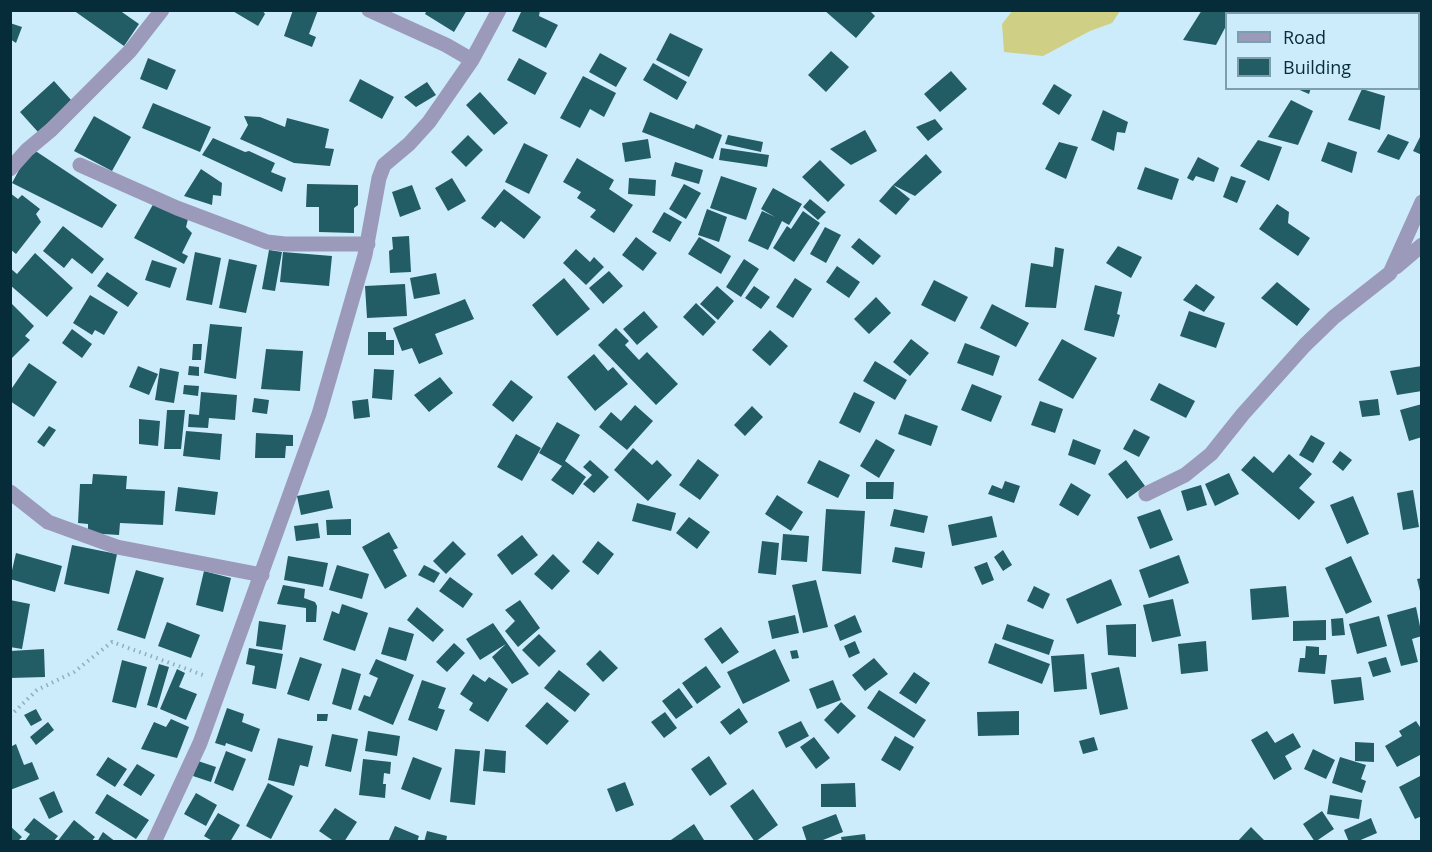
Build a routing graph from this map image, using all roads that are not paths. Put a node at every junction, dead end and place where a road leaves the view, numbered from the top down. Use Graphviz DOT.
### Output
graph roads {
  1 [pos="162,10"];
  2 [pos="369,10"];
  3 [pos="499,10"];
  4 [pos="472,60"];
  5 [pos="80,165"];
  6 [pos="10,169"];
  7 [pos="1422,202"];
  8 [pos="368,244"];
  9 [pos="1422,245"];
  10 [pos="1390,273"];
  11 [pos="10,492"];
  12 [pos="1146,494"];
  13 [pos="262,575"];
  14 [pos="154,842"];
  1 -- 6 [label="street"];
  2 -- 4 [label="street"];
  3 -- 4 [label="street"];
  4 -- 8 [label="street"];
  5 -- 8 [label="street"];
  7 -- 10 [label="street"];
  8 -- 13 [label="street"];
  9 -- 10 [label="street"];
  10 -- 12 [label="street"];
  11 -- 13 [label="street"];
  13 -- 14 [label="street"];
}
